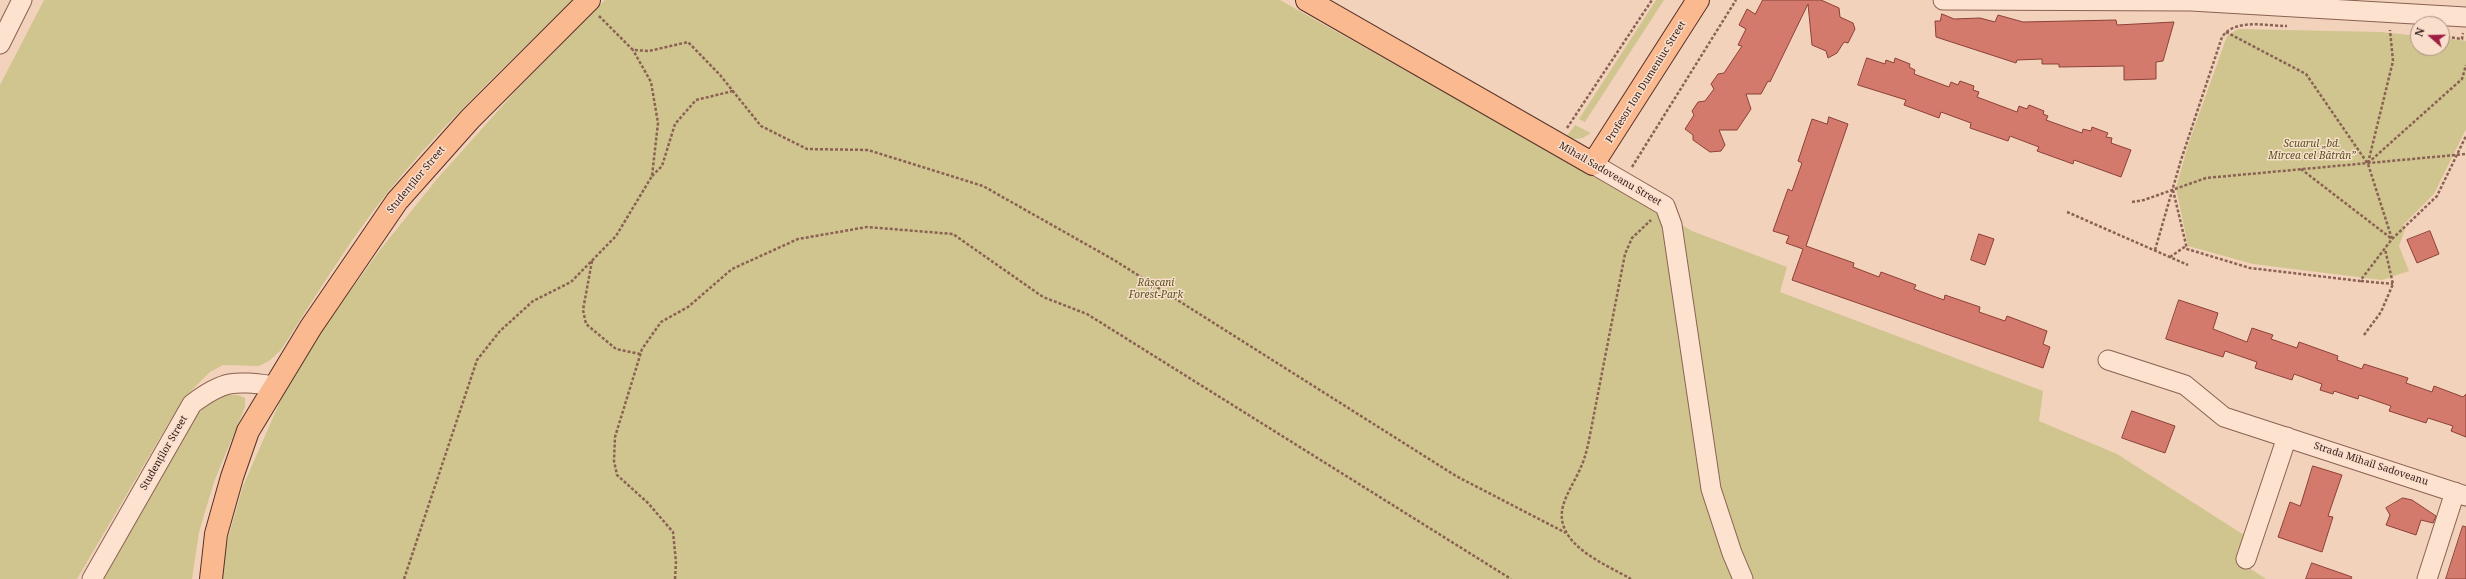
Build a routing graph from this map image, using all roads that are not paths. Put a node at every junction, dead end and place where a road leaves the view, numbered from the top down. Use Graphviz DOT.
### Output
graph roads {
  1 [pos="22,0"];
  2 [pos="1307,0"];
  3 [pos="1698,0"];
  4 [pos="1943,0"];
  5 [pos="587,2"];
  6 [pos="2466,17"];
  7 [pos="0,44"];
  8 [pos="1593,164"];
  9 [pos="2108,360"];
  10 [pos="275,386"];
  11 [pos="2287,437"];
  12 [pos="2460,494"];
  13 [pos="2246,559"];
  14 [pos="92,579"];
  15 [pos="210,579"];
  16 [pos="1743,579"];
  17 [pos="2427,579"];
  1 -- 7 [label="street"];
  2 -- 8 [label="main road, Mihail Sadoveanu Street"];
  3 -- 8 [label="main road, Profesor Ion Dumeniuc Street"];
  4 -- 6 [label="street"];
  5 -- 10 [label="main road, Studenților Street"];
  8 -- 16 [label="street, Mihail Sadoveanu Street"];
  9 -- 11 [label="street, Strada Mihail Sadoveanu"];
  10 -- 14 [label="street, Studenților Street"];
  10 -- 15 [label="main road, Studenților Street"];
  11 -- 12 [label="street, Strada Mihail Sadoveanu"];
  11 -- 13 [label="street"];
  12 -- 17 [label="street, Strada Mihail Sadoveanu"];
}
